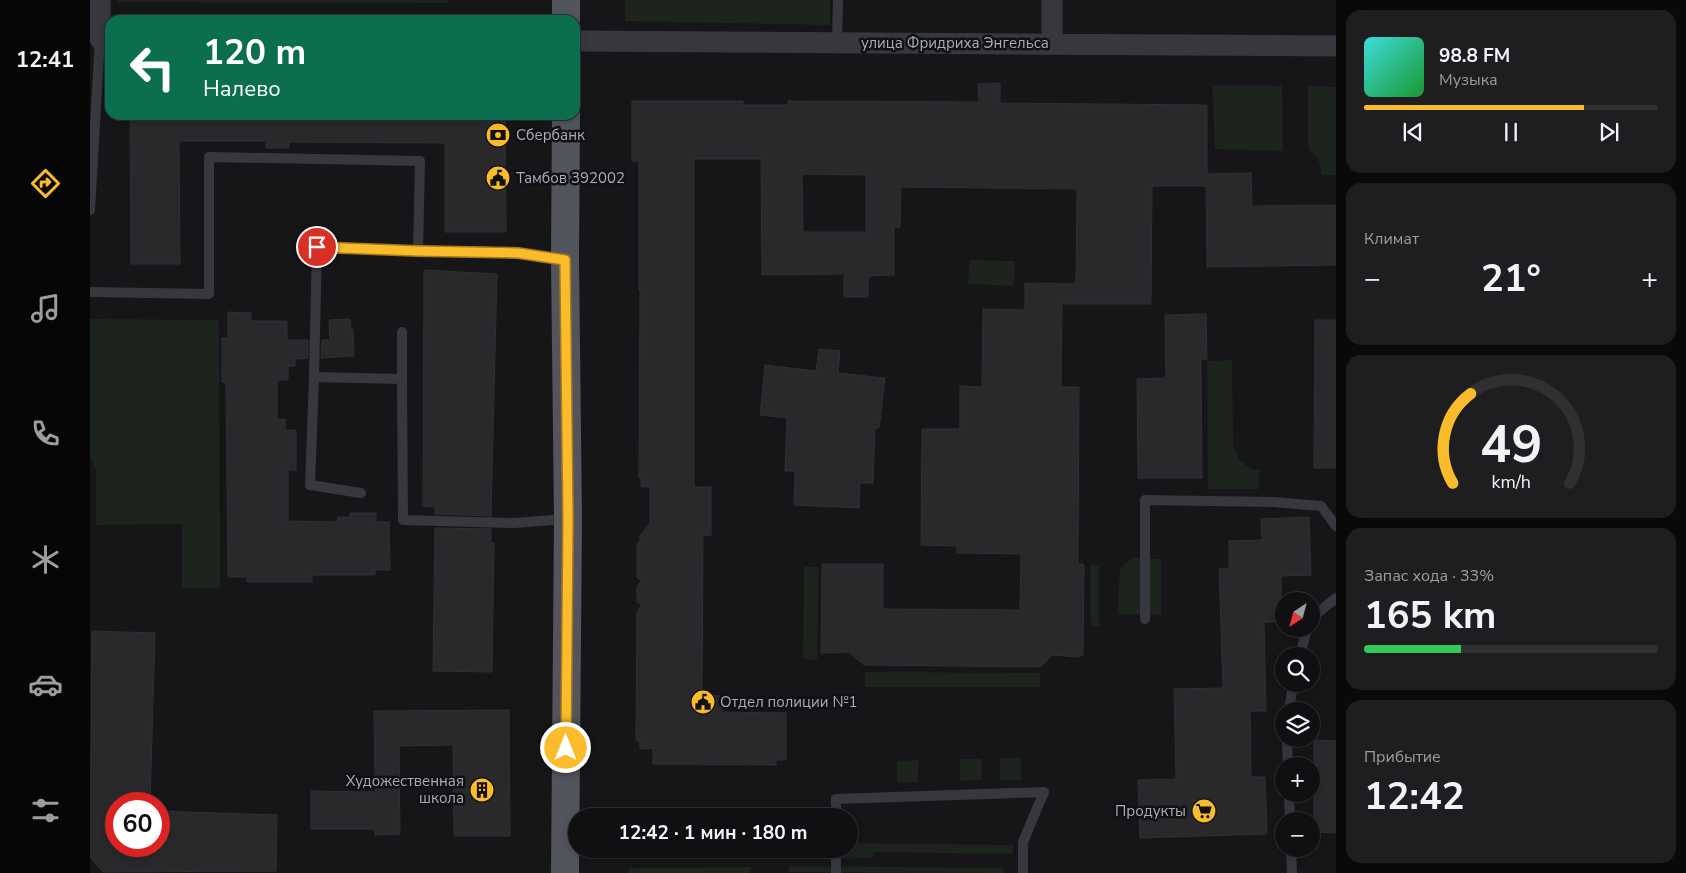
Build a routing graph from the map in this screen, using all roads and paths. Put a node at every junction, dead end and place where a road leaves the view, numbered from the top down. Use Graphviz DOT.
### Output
graph roads {
  1 [pos="100,0"];
  2 [pos="566,0"];
  3 [pos="838,0"];
  4 [pos="1052,0"];
  5 [pos="566,15"];
  6 [pos="100,39"];
  7 [pos="580,41"];
  8 [pos="837,42"];
  9 [pos="1052,44"];
  10 [pos="1336,46"];
  11 [pos="566,120"];
  12 [pos="90,203"];
  13 [pos="90,210"];
  14 [pos="418,251"];
  15 [pos="565,260"];
  16 [pos="90,292"];
  17 [pos="402,332"];
  18 [pos="314,377"];
  19 [pos="402,379"];
  20 [pos="362,493"];
  21 [pos="568,519"];
  22 [pos="1336,526"];
  23 [pos="1336,598"];
  24 [pos="1320,611"];
  25 [pos="1145,619"];
  26 [pos="836,808"];
  27 [pos="1291,857"];
  28 [pos="836,858"];
  29 [pos="566,873"];
  30 [pos="836,873"];
  31 [pos="1024,873"];
  32 [pos="1292,873"];
  1 -- 6 [label="street"];
  2 -- 5 [label="main road"];
  3 -- 8 [label="lane"];
  4 -- 9 [label="street"];
  6 -- 12 [label="lane"];
  7 -- 8 [label="street, улица Фридриха Энгельса"];
  8 -- 9 [label="street, улица Фридриха Энгельса"];
  9 -- 10 [label="street, улица Фридриха Энгельса"];
  11 -- 15 [label="main road"];
  12 -- 13 [label="lane"];
  14 -- 15 [label="lane"];
  14 -- 16 [label="lane"];
  14 -- 18 [label="lane"];
  15 -- 21 [label="main road"];
  17 -- 19 [label="lane"];
  18 -- 19 [label="lane"];
  18 -- 20 [label="lane"];
  19 -- 21 [label="lane"];
  21 -- 29 [label="main road"];
  22 -- 25 [label="lane"];
  23 -- 24 [label="lane"];
  26 -- 31 [label="lane"];
  27 -- 32 [label="lane"];
  28 -- 30 [label="lane"];
}
